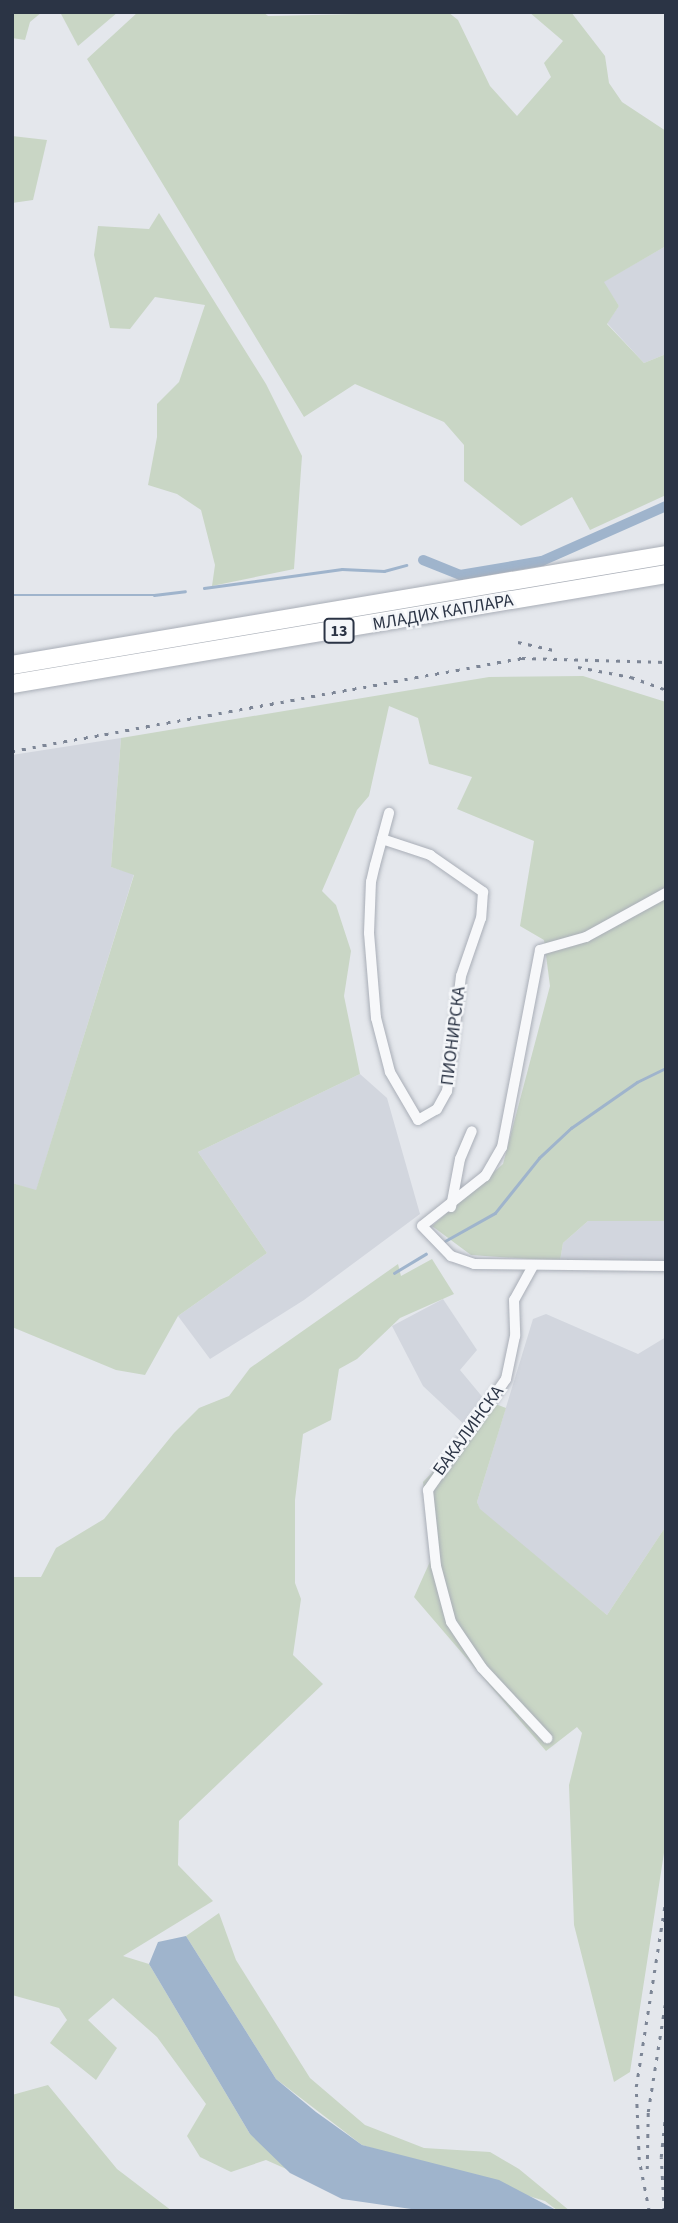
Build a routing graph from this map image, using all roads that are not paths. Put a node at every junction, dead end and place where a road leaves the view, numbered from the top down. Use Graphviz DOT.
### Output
graph roads {
  1 [pos="666,555"];
  2 [pos="666,575"];
  3 [pos="12,665"];
  4 [pos="12,684"];
  5 [pos="389,813"];
  6 [pos="382,839"];
  7 [pos="666,893"];
  8 [pos="472,1132"];
  9 [pos="451,1207"];
  10 [pos="533,1266"];
  11 [pos="666,1266"];
  12 [pos="547,1738"];
  1 -- 3 [label="highway, МЛАДИХ КАПЛАРА / 13"];
  2 -- 4 [label="highway, МЛАДИХ КАПЛАРА / 13"];
  5 -- 6 [label="street, ПИОНИРСКА"];
  6 -- 6 [label="street, ПИОНИРСКА"];
  7 -- 9 [label="street"];
  8 -- 9 [label="street"];
  9 -- 10 [label="street"];
  10 -- 11 [label="street"];
  10 -- 12 [label="street, БАКАЛИНСКА"];
}
